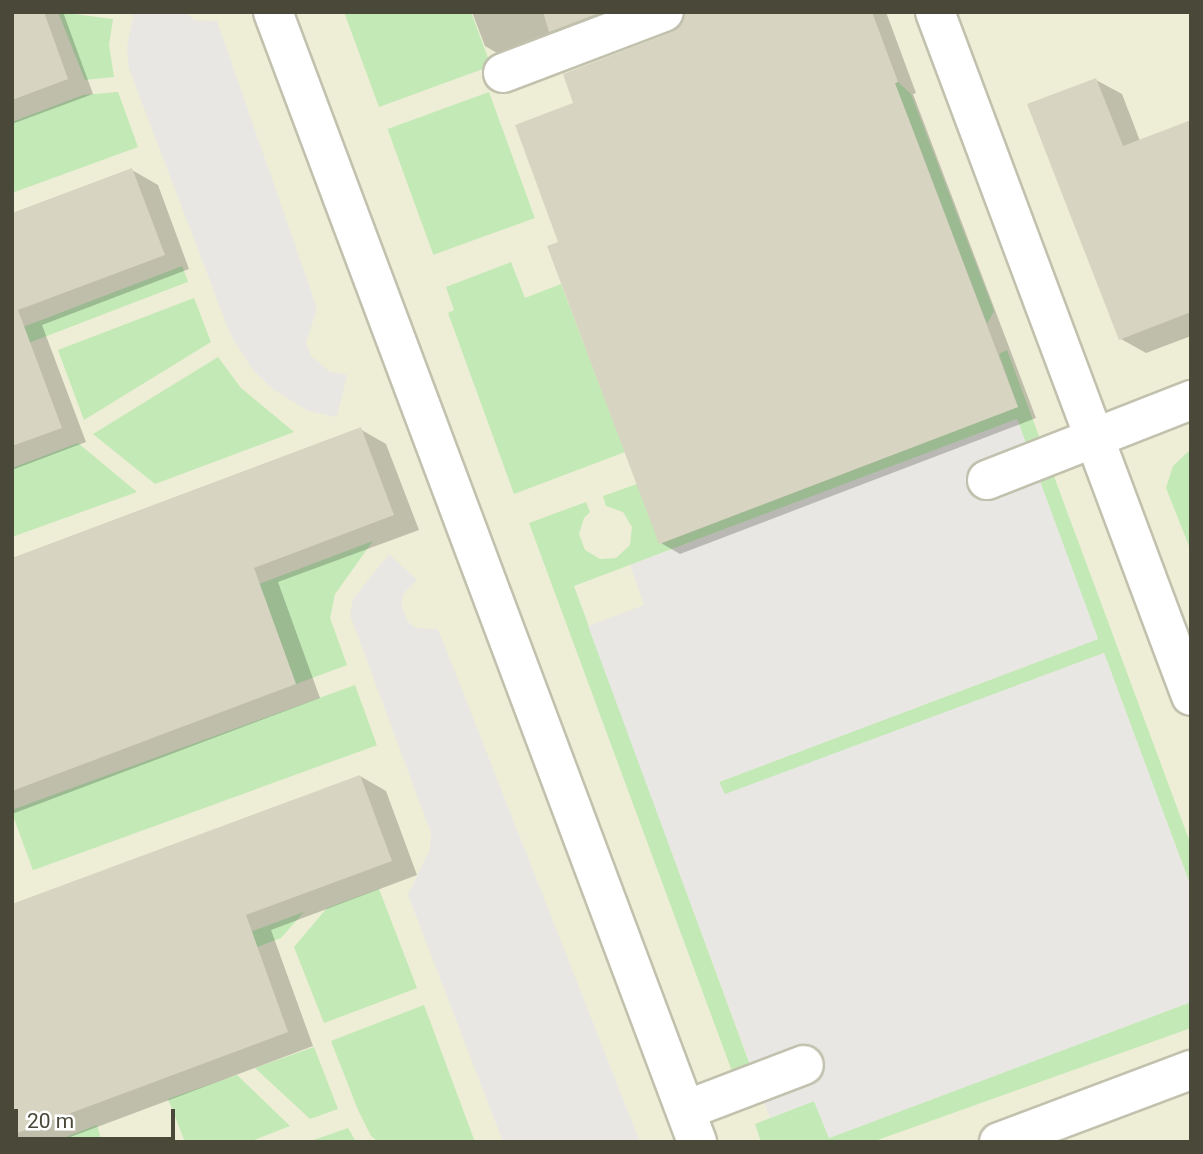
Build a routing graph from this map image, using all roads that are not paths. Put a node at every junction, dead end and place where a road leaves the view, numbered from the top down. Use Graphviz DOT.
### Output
graph roads {
  1 [pos="273,12"];
  2 [pos="664,12"];
  3 [pos="935,12"];
  4 [pos="503,73"];
  5 [pos="1191,400"];
  6 [pos="1094,437"];
  7 [pos="987,480"];
  8 [pos="1191,696"];
  9 [pos="804,1065"];
  10 [pos="1191,1070"];
  11 [pos="691,1126"];
  12 [pos="999,1142"];
  1 -- 11 [label="lane"];
  2 -- 4 [label="lane"];
  3 -- 6 [label="lane"];
  5 -- 6 [label="lane"];
  6 -- 7 [label="lane"];
  6 -- 8 [label="lane"];
  9 -- 11 [label="lane"];
  10 -- 12 [label="lane"];
}
